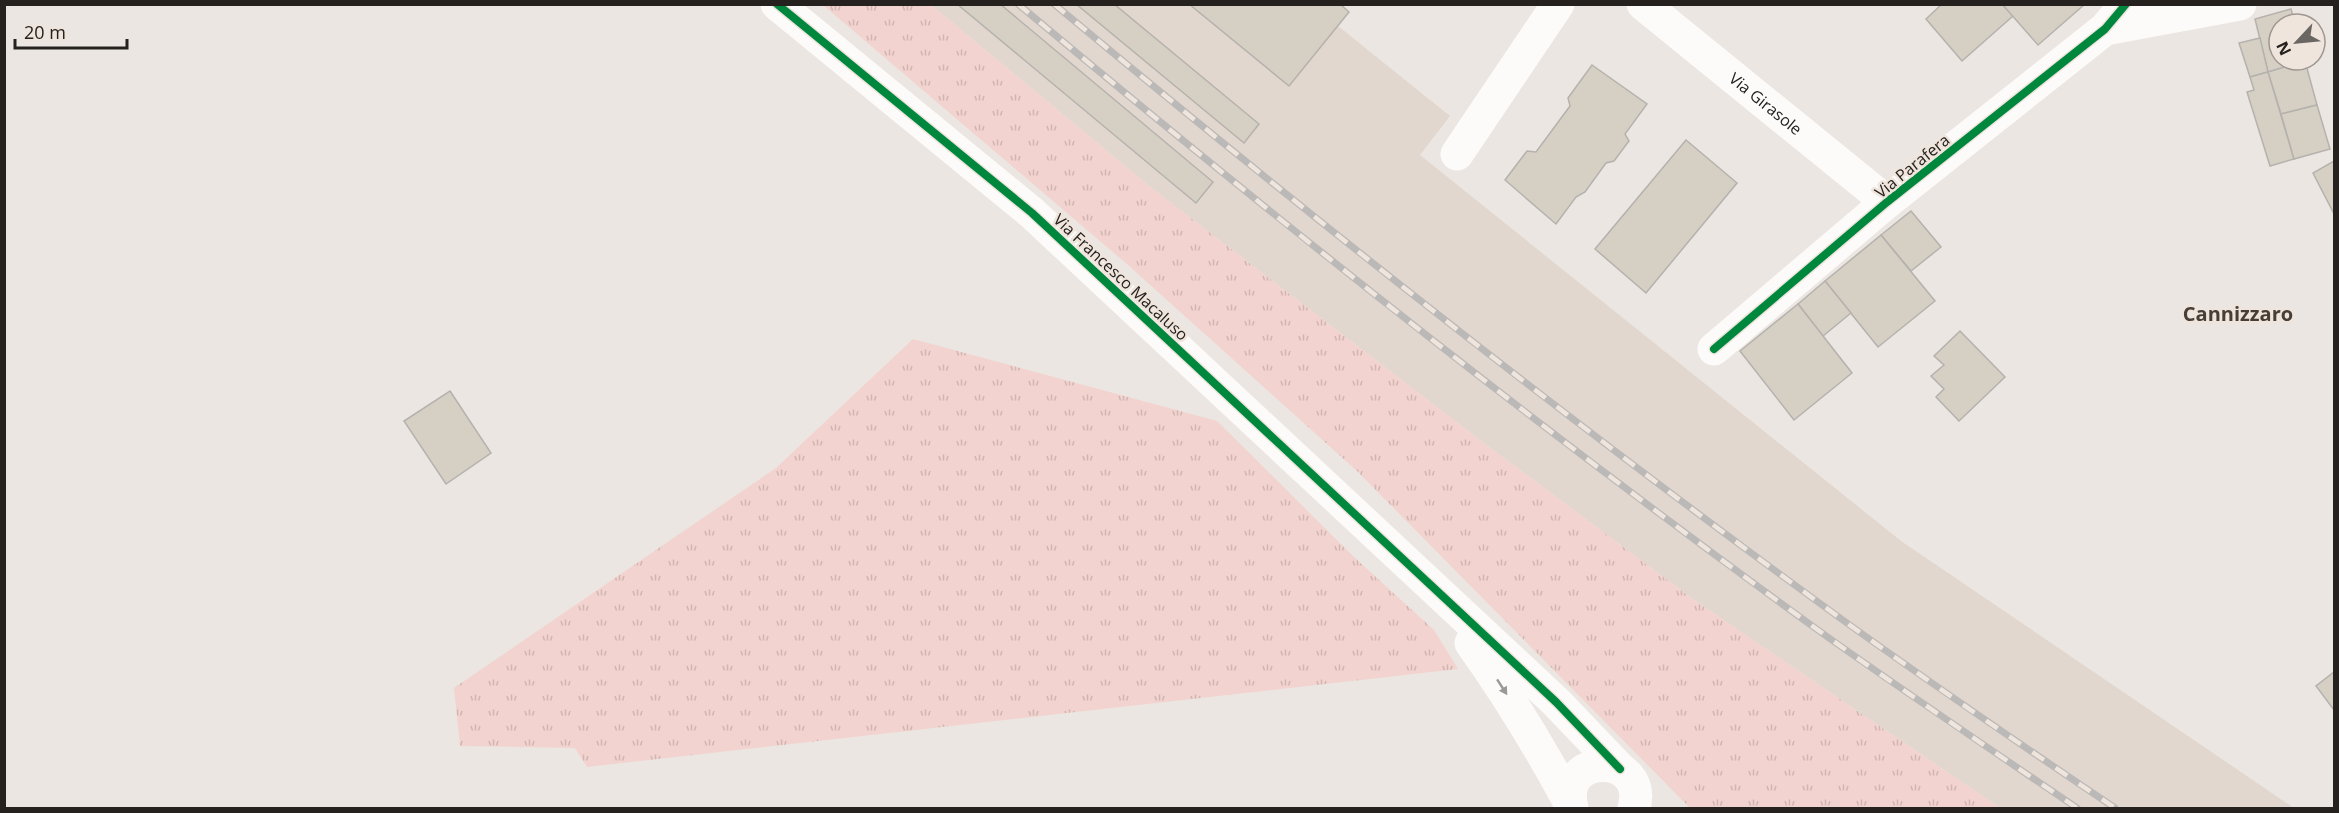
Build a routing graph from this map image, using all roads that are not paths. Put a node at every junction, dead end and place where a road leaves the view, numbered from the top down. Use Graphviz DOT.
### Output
graph roads {
  1 [pos="777,4"];
  2 [pos="1558,4"];
  3 [pos="1643,4"];
  4 [pos="2126,4"];
  5 [pos="2240,4"];
  6 [pos="2105,29"];
  7 [pos="1457,154"];
  8 [pos="1887,202"];
  9 [pos="1714,349"];
  10 [pos="1432,587"];
  11 [pos="1636,793"];
  12 [pos="1571,807"];
  1 -- 10 [label="street, Via Francesco Macaluso"];
  2 -- 7 [label="street"];
  3 -- 8 [label="street, Via Girasole"];
  4 -- 6 [label="street, Via Parafera"];
  5 -- 6 [label="street"];
  6 -- 8 [label="street, Via Parafera"];
  8 -- 9 [label="street, Via Parafera"];
  10 -- 11 [label="street"];
  10 -- 12 [label="street, one-way"];
  11 -- 12 [label="street"];
}
